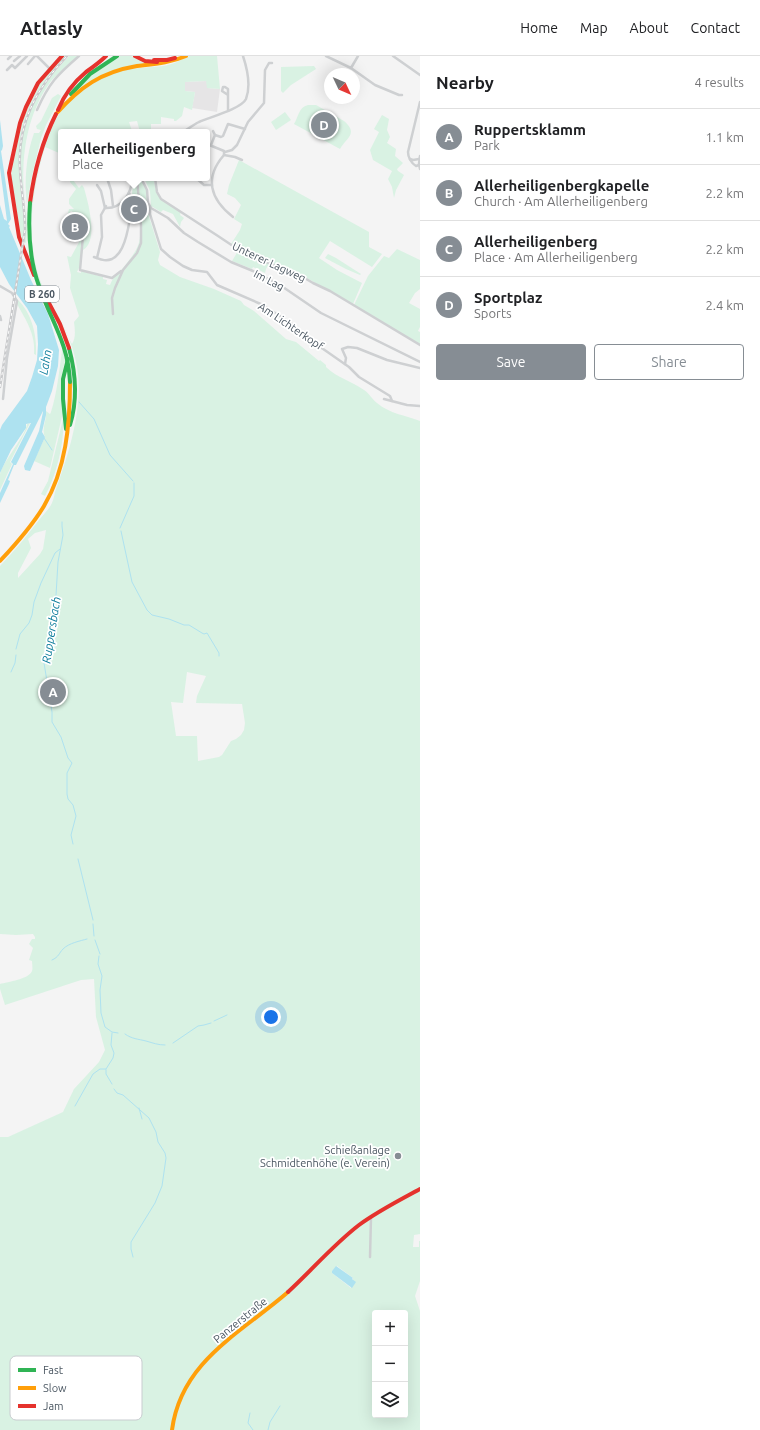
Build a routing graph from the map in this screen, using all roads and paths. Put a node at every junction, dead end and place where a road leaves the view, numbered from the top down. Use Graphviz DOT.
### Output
graph roads {
  1 [pos="12,56"];
  2 [pos="20,56"];
  3 [pos="27,56"];
  4 [pos="36,56"];
  5 [pos="62,56"];
  6 [pos="80,56"];
  7 [pos="106,56"];
  8 [pos="117,56"];
  9 [pos="135,56"];
  10 [pos="176,56"];
  11 [pos="186,56"];
  12 [pos="243,56"];
  13 [pos="326,56"];
  14 [pos="358,56"];
  15 [pos="393,56"];
  16 [pos="180,57"];
  17 [pos="398,57"];
  18 [pos="141,58"];
  19 [pos="8,60"];
  20 [pos="161,60"];
  21 [pos="14,61"];
  22 [pos="272,63"];
  23 [pos="28,64"];
  24 [pos="351,68"];
  25 [pos="50,69"];
  26 [pos="7,70"];
  27 [pos="360,75"];
  28 [pos="420,75"];
  29 [pos="228,95"];
  30 [pos="402,95"];
  31 [pos="420,102"];
  32 [pos="36,110"];
  33 [pos="228,110"];
  34 [pos="56,114"];
  35 [pos="188,129"];
  36 [pos="245,129"];
  37 [pos="213,131"];
  38 [pos="215,135"];
  39 [pos="211,145"];
  40 [pos="224,153"];
  41 [pos="420,156"];
  42 [pos="411,159"];
  43 [pos="419,159"];
  44 [pos="242,160"];
  45 [pos="419,166"];
  46 [pos="108,181"];
  47 [pos="131,181"];
  48 [pos="137,181"];
  49 [pos="143,181"];
  50 [pos="155,181"];
  51 [pos="199,181"];
  52 [pos="97,185"];
  53 [pos="212,185"];
  54 [pos="129,193"];
  55 [pos="113,206"];
  56 [pos="106,207"];
  57 [pos="150,207"];
  58 [pos="233,217"];
  59 [pos="79,220"];
  60 [pos="123,270"];
  61 [pos="0,286"];
  62 [pos="113,314"];
  63 [pos="0,316"];
  64 [pos="1,320"];
  65 [pos="420,345"];
  66 [pos="70,348"];
  67 [pos="420,362"];
  68 [pos="345,365"];
  69 [pos="420,368"];
  70 [pos="2,399"];
  71 [pos="384,399"];
  72 [pos="392,401"];
  73 [pos="420,406"];
  74 [pos="67,433"];
  75 [pos="0,561"];
  76 [pos="420,1189"];
  77 [pos="371,1217"];
  78 [pos="370,1257"];
  79 [pos="172,1430"];
  1 -- 19 [label="street"];
  2 -- 21 [label="street"];
  3 -- 26 [label="street"];
  4 -- 23 [label="street"];
  4 -- 25 [label="street"];
  5 -- 25 [label="main road"];
  6 -- 32 [label="street"];
  7 -- 34 [label="main road, B 260"];
  8 -- 34 [label="main road, B 260"];
  9 -- 18 [label="main road"];
  10 -- 20 [label="main road"];
  11 -- 16 [label="main road"];
  12 -- 33 [label="street"];
  13 -- 24 [label="street"];
  14 -- 24 [label="street"];
  15 -- 17 [label="street"];
  16 -- 18 [label="main road"];
  16 -- 20 [label="main road"];
  16 -- 34 [label="main road"];
  17 -- 28 [label="street"];
  18 -- 20 [label="main road"];
  22 -- 36 [label="street"];
  25 -- 66 [label="main road"];
  27 -- 30 [label="street"];
  29 -- 33 [label="street"];
  31 -- 42 [label="street"];
  33 -- 35 [label="street"];
  34 -- 74 [label="main road, B 260, bridge"];
  36 -- 38 [label="street"];
  36 -- 40 [label="street"];
  37 -- 38 [label="street"];
  38 -- 39 [label="street"];
  39 -- 40 [label="street"];
  40 -- 44 [label="street"];
  40 -- 53 [label="street"];
  41 -- 43 [label="street"];
  42 -- 43 [label="street"];
  42 -- 45 [label="street"];
  43 -- 45 [label="street"];
  46 -- 55 [label="street"];
  47 -- 54 [label="street"];
  48 -- 60 [label="street"];
  49 -- 57 [label="street"];
  50 -- 65 [label="street, Unterer Lagweg"];
  51 -- 53 [label="street"];
  52 -- 56 [label="street"];
  53 -- 58 [label="street"];
  54 -- 55 [label="street"];
  54 -- 56 [label="street"];
  55 -- 56 [label="street"];
  57 -- 67 [label="street, Im Lag"];
  57 -- 68 [label="street, Am Lichterkopf"];
  59 -- 60 [label="street"];
  60 -- 62 [label="street"];
  61 -- 70 [label="street"];
  63 -- 64 [label="street"];
  66 -- 74 [label="main road, B 260"];
  66 -- 74 [label="main road, B 260"];
  68 -- 69 [label="street"];
  68 -- 72 [label="street, Am Lichterkopf"];
  71 -- 72 [label="street, Am Lichterkopf"];
  72 -- 73 [label="street, Am Lichterkopf"];
  74 -- 75 [label="main road, B 260"];
  76 -- 77 [label="main road, Panzerstraße"];
  77 -- 78 [label="street"];
  77 -- 79 [label="main road, Panzerstraße"];
}
